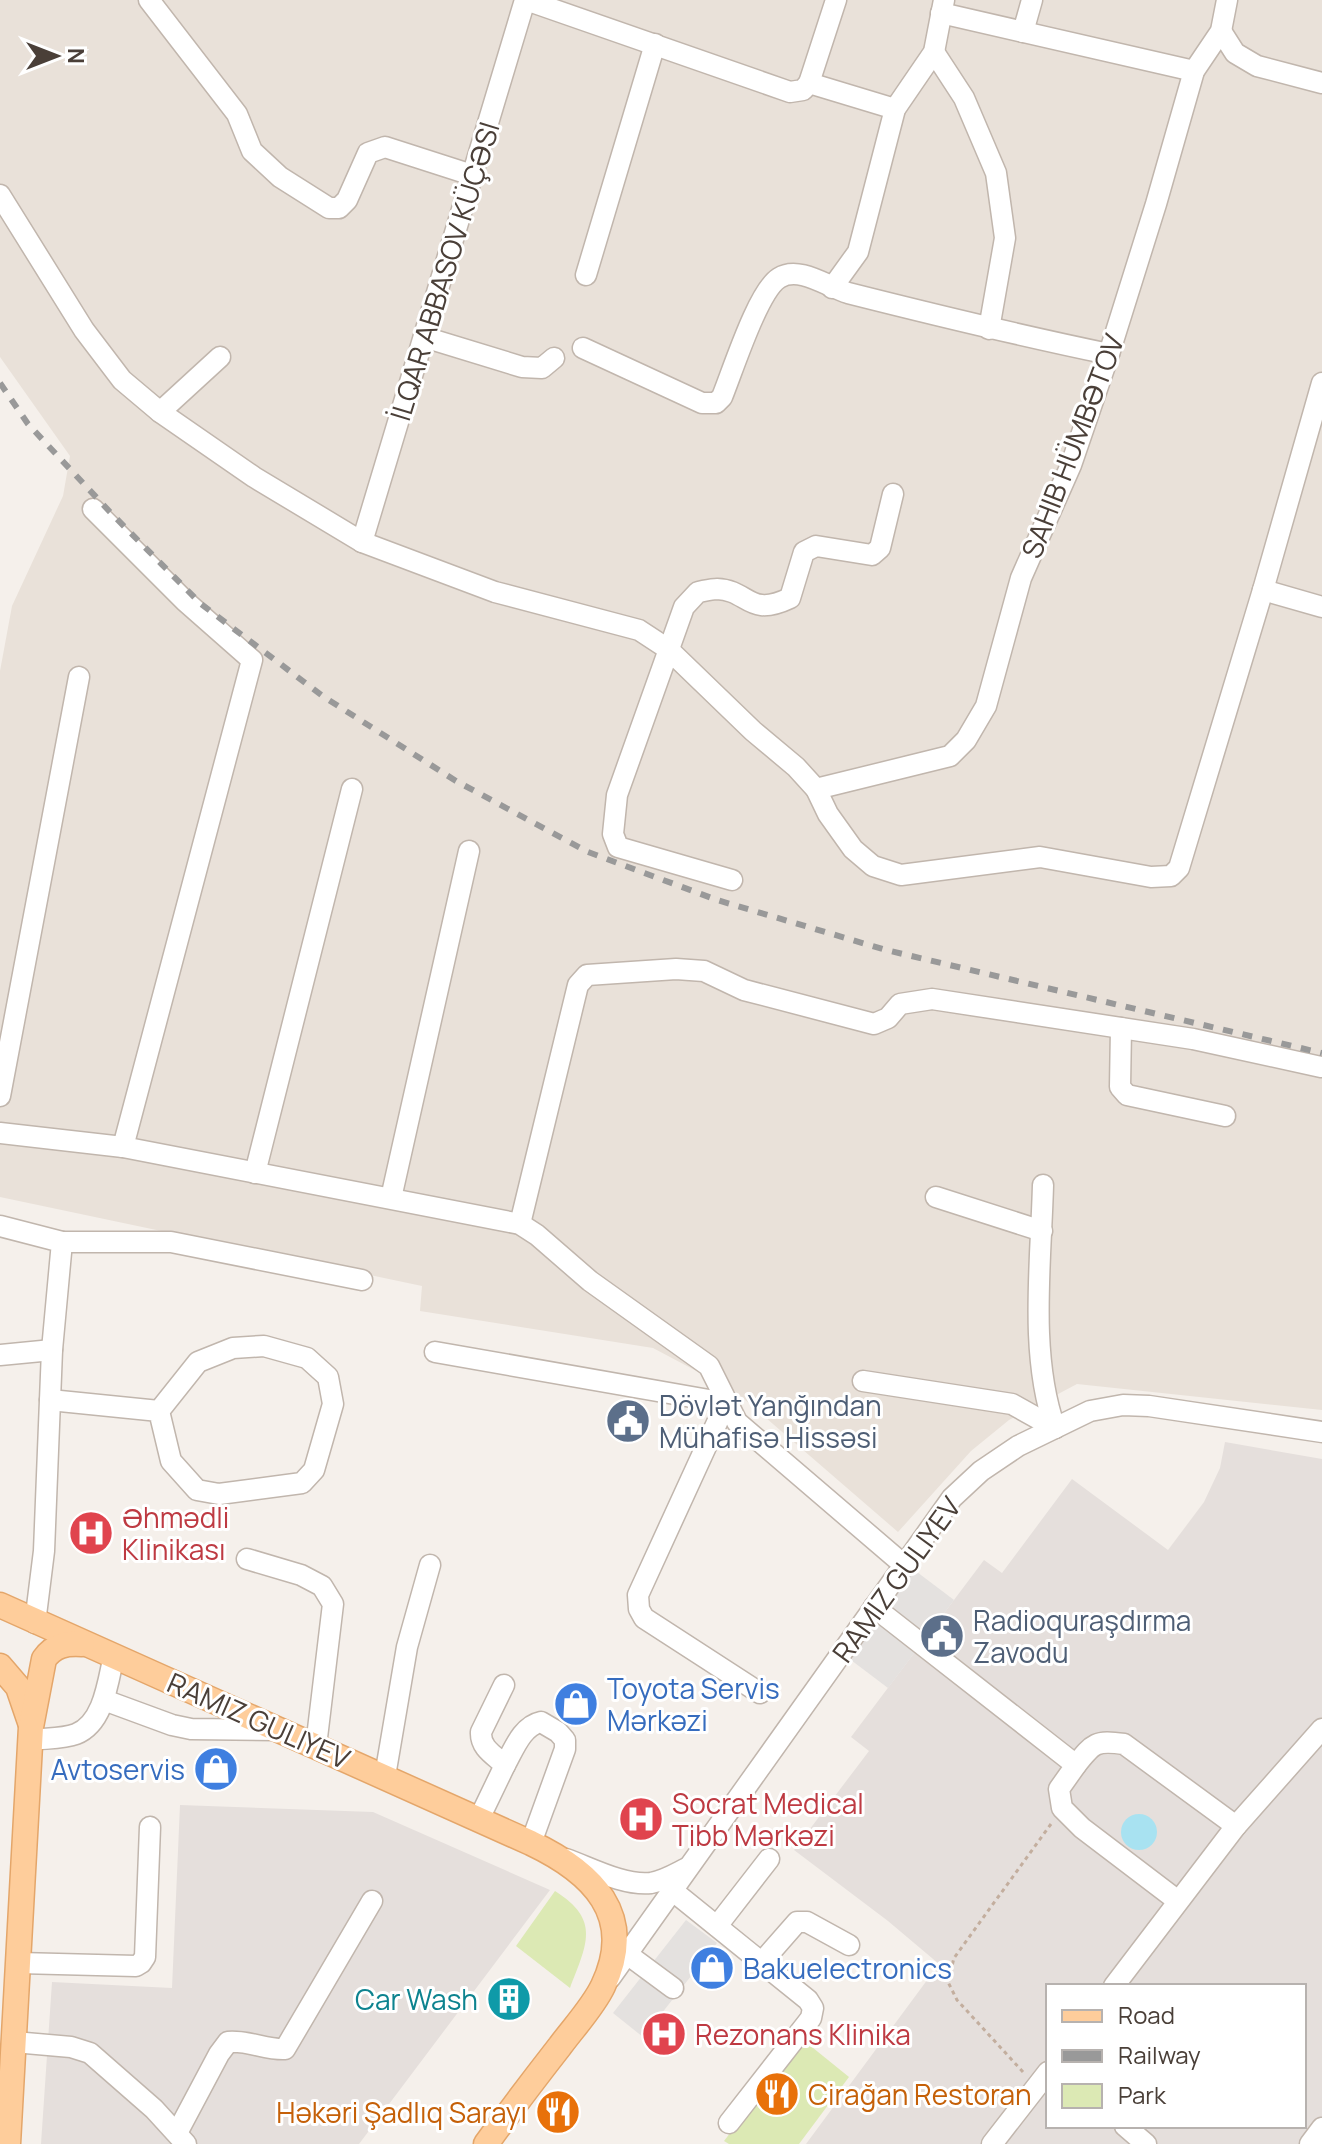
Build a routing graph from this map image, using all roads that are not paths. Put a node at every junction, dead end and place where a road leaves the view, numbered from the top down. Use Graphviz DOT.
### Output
graph roads {
  1 [pos="149,0"];
  2 [pos="526,0"];
  3 [pos="836,0"];
  4 [pos="1032,0"];
  5 [pos="1227,0"];
  6 [pos="942,7"];
  7 [pos="1221,31"];
  8 [pos="1023,32"];
  9 [pos="655,44"];
  10 [pos="934,52"];
  11 [pos="1194,71"];
  12 [pos="809,83"];
  13 [pos="1322,83"];
  14 [pos="895,109"];
  15 [pos="472,175"];
  16 [pos="0,195"];
  17 [pos="586,275"];
  18 [pos="832,288"];
  19 [pos="989,329"];
  20 [pos="424,337"];
  21 [pos="583,348"];
  22 [pos="1109,354"];
  23 [pos="220,357"];
  24 [pos="554,358"];
  25 [pos="1322,383"];
  26 [pos="160,412"];
  27 [pos="893,494"];
  28 [pos="93,509"];
  29 [pos="362,542"];
  30 [pos="1263,590"];
  31 [pos="1322,607"];
  32 [pos="668,649"];
  33 [pos="79,677"];
  34 [pos="352,789"];
  35 [pos="816,789"];
  36 [pos="469,851"];
  37 [pos="732,880"];
  38 [pos="1121,1028"];
  39 [pos="1321,1067"];
  40 [pos="0,1096"];
  41 [pos="1225,1116"];
  42 [pos="0,1133"];
  43 [pos="123,1147"];
  44 [pos="255,1173"];
  45 [pos="1043,1185"];
  46 [pos="936,1197"];
  47 [pos="391,1198"];
  48 [pos="520,1224"];
  49 [pos="0,1226"];
  50 [pos="1042,1231"];
  51 [pos="62,1242"];
  52 [pos="362,1280"];
  53 [pos="52,1350"];
  54 [pos="435,1352"];
  55 [pos="0,1355"];
  56 [pos="863,1381"];
  57 [pos="50,1400"];
  58 [pos="726,1403"];
  59 [pos="159,1411"];
  60 [pos="1055,1428"];
  61 [pos="1322,1432"];
  62 [pos="247,1559"];
  63 [pos="430,1565"];
  64 [pos="904,1565"];
  65 [pos="0,1605"];
  66 [pos="874,1607"];
  67 [pos="35,1623"];
  68 [pos="88,1645"];
  69 [pos="114,1655"];
  70 [pos="0,1666"];
  71 [pos="504,1685"];
  72 [pos="760,1693"];
  73 [pos="104,1700"];
  74 [pos="1322,1729"];
  75 [pos="280,1730"];
  76 [pos="31,1733"];
  77 [pos="316,1746"];
  78 [pos="505,1765"];
  79 [pos="1076,1765"];
  80 [pos="385,1776"];
  81 [pos="479,1819"];
  82 [pos="1236,1826"];
  83 [pos="150,1827"];
  84 [pos="531,1843"];
  85 [pos="561,1857"];
  86 [pos="769,1859"];
  87 [pos="690,1866"];
  88 [pos="673,1891"];
  89 [pos="372,1901"];
  90 [pos="1178,1901"];
  91 [pos="717,1926"];
  92 [pos="849,1945"];
  93 [pos="627,1954"];
  94 [pos="762,1962"];
  95 [pos="19,1963"];
  96 [pos="1116,1984"];
  97 [pos="603,1988"];
  98 [pos="673,1988"];
  99 [pos="14,2042"];
  100 [pos="1042,2079"];
  101 [pos="729,2123"];
  102 [pos="1127,2128"];
  103 [pos="1322,2128"];
  104 [pos="182,2139"];
  105 [pos="998,2142"];
  106 [pos="8,2144"];
  107 [pos="486,2144"];
  108 [pos="1146,2144"];
  109 [pos="1310,2144"];
  1 -- 15 [label="street"];
  2 -- 9 [label="street"];
  2 -- 15 [label="street, İLQAR ABBASOV KÜÇƏSI"];
  3 -- 12 [label="street"];
  4 -- 8 [label="street"];
  5 -- 7 [label="street, SAHIB HÜMBƏTOV"];
  6 -- 8 [label="street"];
  6 -- 10 [label="street"];
  7 -- 11 [label="street, SAHIB HÜMBƏTOV"];
  7 -- 13 [label="street"];
  8 -- 11 [label="street"];
  9 -- 12 [label="street"];
  9 -- 17 [label="street"];
  10 -- 14 [label="street"];
  10 -- 19 [label="street"];
  11 -- 22 [label="street, SAHIB HÜMBƏTOV"];
  12 -- 14 [label="street"];
  14 -- 18 [label="street"];
  15 -- 20 [label="street, İLQAR ABBASOV KÜÇƏSI"];
  16 -- 26 [label="street"];
  18 -- 19 [label="street"];
  18 -- 21 [label="street"];
  19 -- 22 [label="street"];
  20 -- 24 [label="street"];
  20 -- 29 [label="street, İLQAR ABBASOV KÜÇƏSI"];
  22 -- 35 [label="street, SAHIB HÜMBƏTOV"];
  23 -- 26 [label="street"];
  25 -- 30 [label="street"];
  26 -- 29 [label="street"];
  27 -- 32 [label="street"];
  28 -- 43 [label="street"];
  29 -- 32 [label="street"];
  30 -- 31 [label="street"];
  30 -- 35 [label="street"];
  32 -- 35 [label="street"];
  32 -- 37 [label="street"];
  33 -- 40 [label="street"];
  34 -- 44 [label="street"];
  36 -- 47 [label="street"];
  38 -- 39 [label="street"];
  38 -- 41 [label="street"];
  38 -- 48 [label="street"];
  42 -- 43 [label="street"];
  43 -- 44 [label="street"];
  44 -- 47 [label="street"];
  45 -- 50 [label="street"];
  46 -- 50 [label="street"];
  47 -- 48 [label="street"];
  48 -- 58 [label="street"];
  49 -- 51 [label="street"];
  50 -- 60 [label="street"];
  51 -- 52 [label="street"];
  51 -- 53 [label="street"];
  53 -- 55 [label="street"];
  53 -- 57 [label="street"];
  54 -- 58 [label="street"];
  56 -- 60 [label="street"];
  57 -- 59 [label="street"];
  57 -- 67 [label="street"];
  58 -- 64 [label="street"];
  58 -- 72 [label="street"];
  59 -- 59 [label="street"];
  60 -- 61 [label="street, RAMIZ GULIYEV"];
  60 -- 64 [label="street, RAMIZ GULIYEV"];
  62 -- 77 [label="street"];
  63 -- 80 [label="street"];
  64 -- 66 [label="street, RAMIZ GULIYEV"];
  65 -- 67 [label="main road, RAMIZ GULIYEV"];
  66 -- 79 [label="street"];
  66 -- 87 [label="street, RAMIZ GULIYEV"];
  67 -- 68 [label="main road, RAMIZ GULIYEV"];
  67 -- 76 [label="main road"];
  68 -- 69 [label="main road, RAMIZ GULIYEV"];
  68 -- 76 [label="main road"];
  69 -- 73 [label="street"];
  69 -- 75 [label="main road, RAMIZ GULIYEV"];
  70 -- 76 [label="main road"];
  71 -- 78 [label="street"];
  73 -- 75 [label="street"];
  73 -- 76 [label="street"];
  74 -- 82 [label="street"];
  75 -- 77 [label="main road, RAMIZ GULIYEV"];
  76 -- 95 [label="main road"];
  77 -- 80 [label="main road, RAMIZ GULIYEV"];
  78 -- 81 [label="street"];
  78 -- 84 [label="street"];
  79 -- 82 [label="street"];
  79 -- 90 [label="street"];
  80 -- 81 [label="main road, RAMIZ GULIYEV"];
  81 -- 84 [label="main road, RAMIZ GULIYEV"];
  82 -- 90 [label="street"];
  83 -- 95 [label="street"];
  84 -- 85 [label="main road, RAMIZ GULIYEV"];
  85 -- 87 [label="street"];
  85 -- 97 [label="main road, RAMIZ GULIYEV"];
  86 -- 91 [label="street"];
  87 -- 88 [label="street, RAMIZ GULIYEV"];
  88 -- 91 [label="street"];
  88 -- 93 [label="street, RAMIZ GULIYEV"];
  89 -- 104 [label="street"];
  90 -- 96 [label="street"];
  91 -- 94 [label="street"];
  92 -- 94 [label="street"];
  93 -- 97 [label="street, RAMIZ GULIYEV"];
  93 -- 98 [label="street"];
  94 -- 101 [label="street"];
  95 -- 99 [label="main road"];
  97 -- 107 [label="main road"];
  99 -- 104 [label="street"];
  99 -- 106 [label="main road"];
  100 -- 105 [label="street"];
  102 -- 108 [label="street"];
  103 -- 109 [label="street"];
}
